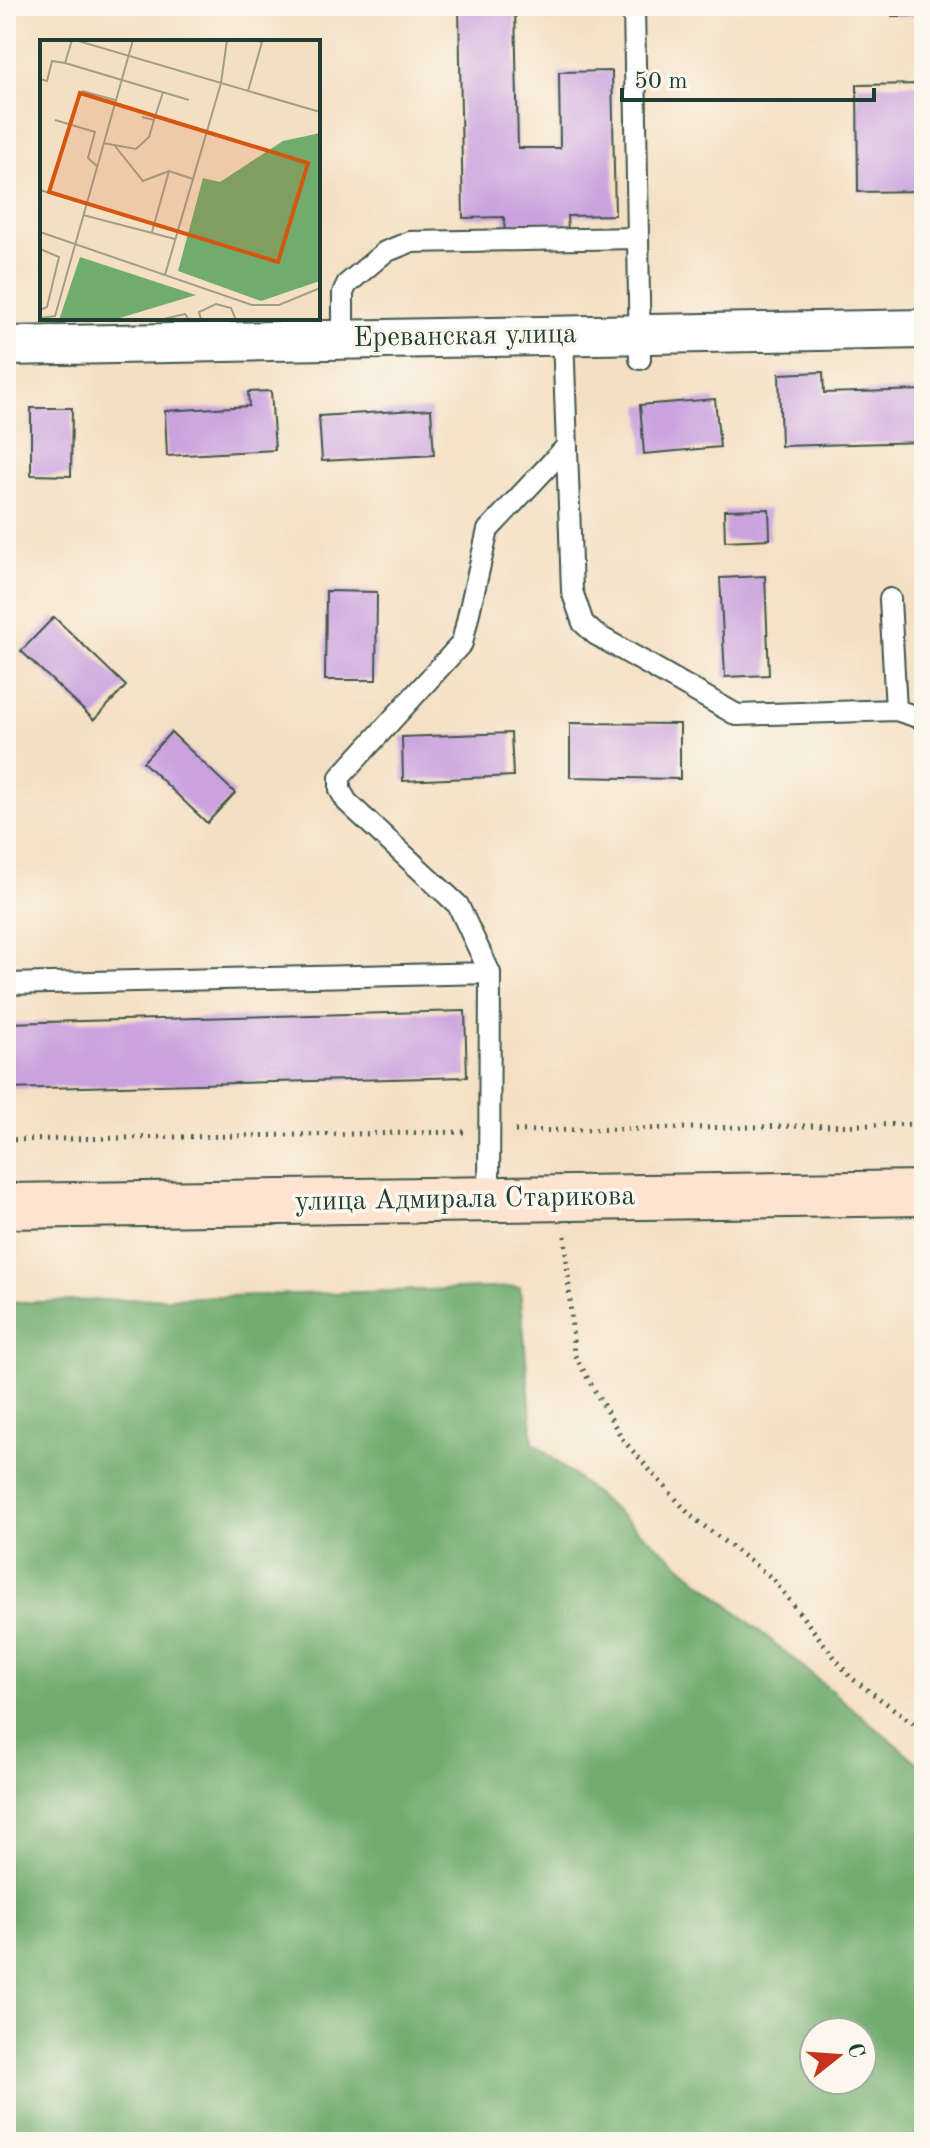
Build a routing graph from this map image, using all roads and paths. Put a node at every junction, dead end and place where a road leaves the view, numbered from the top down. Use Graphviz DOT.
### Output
graph roads {
  1 [pos="634,6"];
  2 [pos="638,238"];
  3 [pos="924,329"];
  4 [pos="563,335"];
  5 [pos="6,346"];
  6 [pos="343,346"];
  7 [pos="640,346"];
  8 [pos="567,446"];
  9 [pos="890,599"];
  10 [pos="896,710"];
  11 [pos="924,719"];
  12 [pos="490,973"];
  13 [pos="6,984"];
  14 [pos="924,1193"];
  15 [pos="560,1198"];
  16 [pos="489,1199"];
  17 [pos="6,1206"];
  18 [pos="924,1731"];
  1 -- 2 [label="lane"];
  2 -- 6 [label="lane"];
  2 -- 7 [label="lane"];
  3 -- 7 [label="street, Ереванская улица"];
  4 -- 6 [label="street, Ереванская улица"];
  4 -- 7 [label="street, Ереванская улица"];
  4 -- 8 [label="lane"];
  5 -- 6 [label="street, Ереванская улица"];
  8 -- 10 [label="lane"];
  8 -- 12 [label="lane"];
  9 -- 10 [label="lane"];
  10 -- 11 [label="lane"];
  12 -- 13 [label="lane"];
  12 -- 16 [label="lane"];
  14 -- 15 [label="street, улица Адмирала Старикова"];
  15 -- 16 [label="street, улица Адмирала Старикова"];
  15 -- 18 [label="path"];
  16 -- 17 [label="street, улица Адмирала Старикова"];
}
